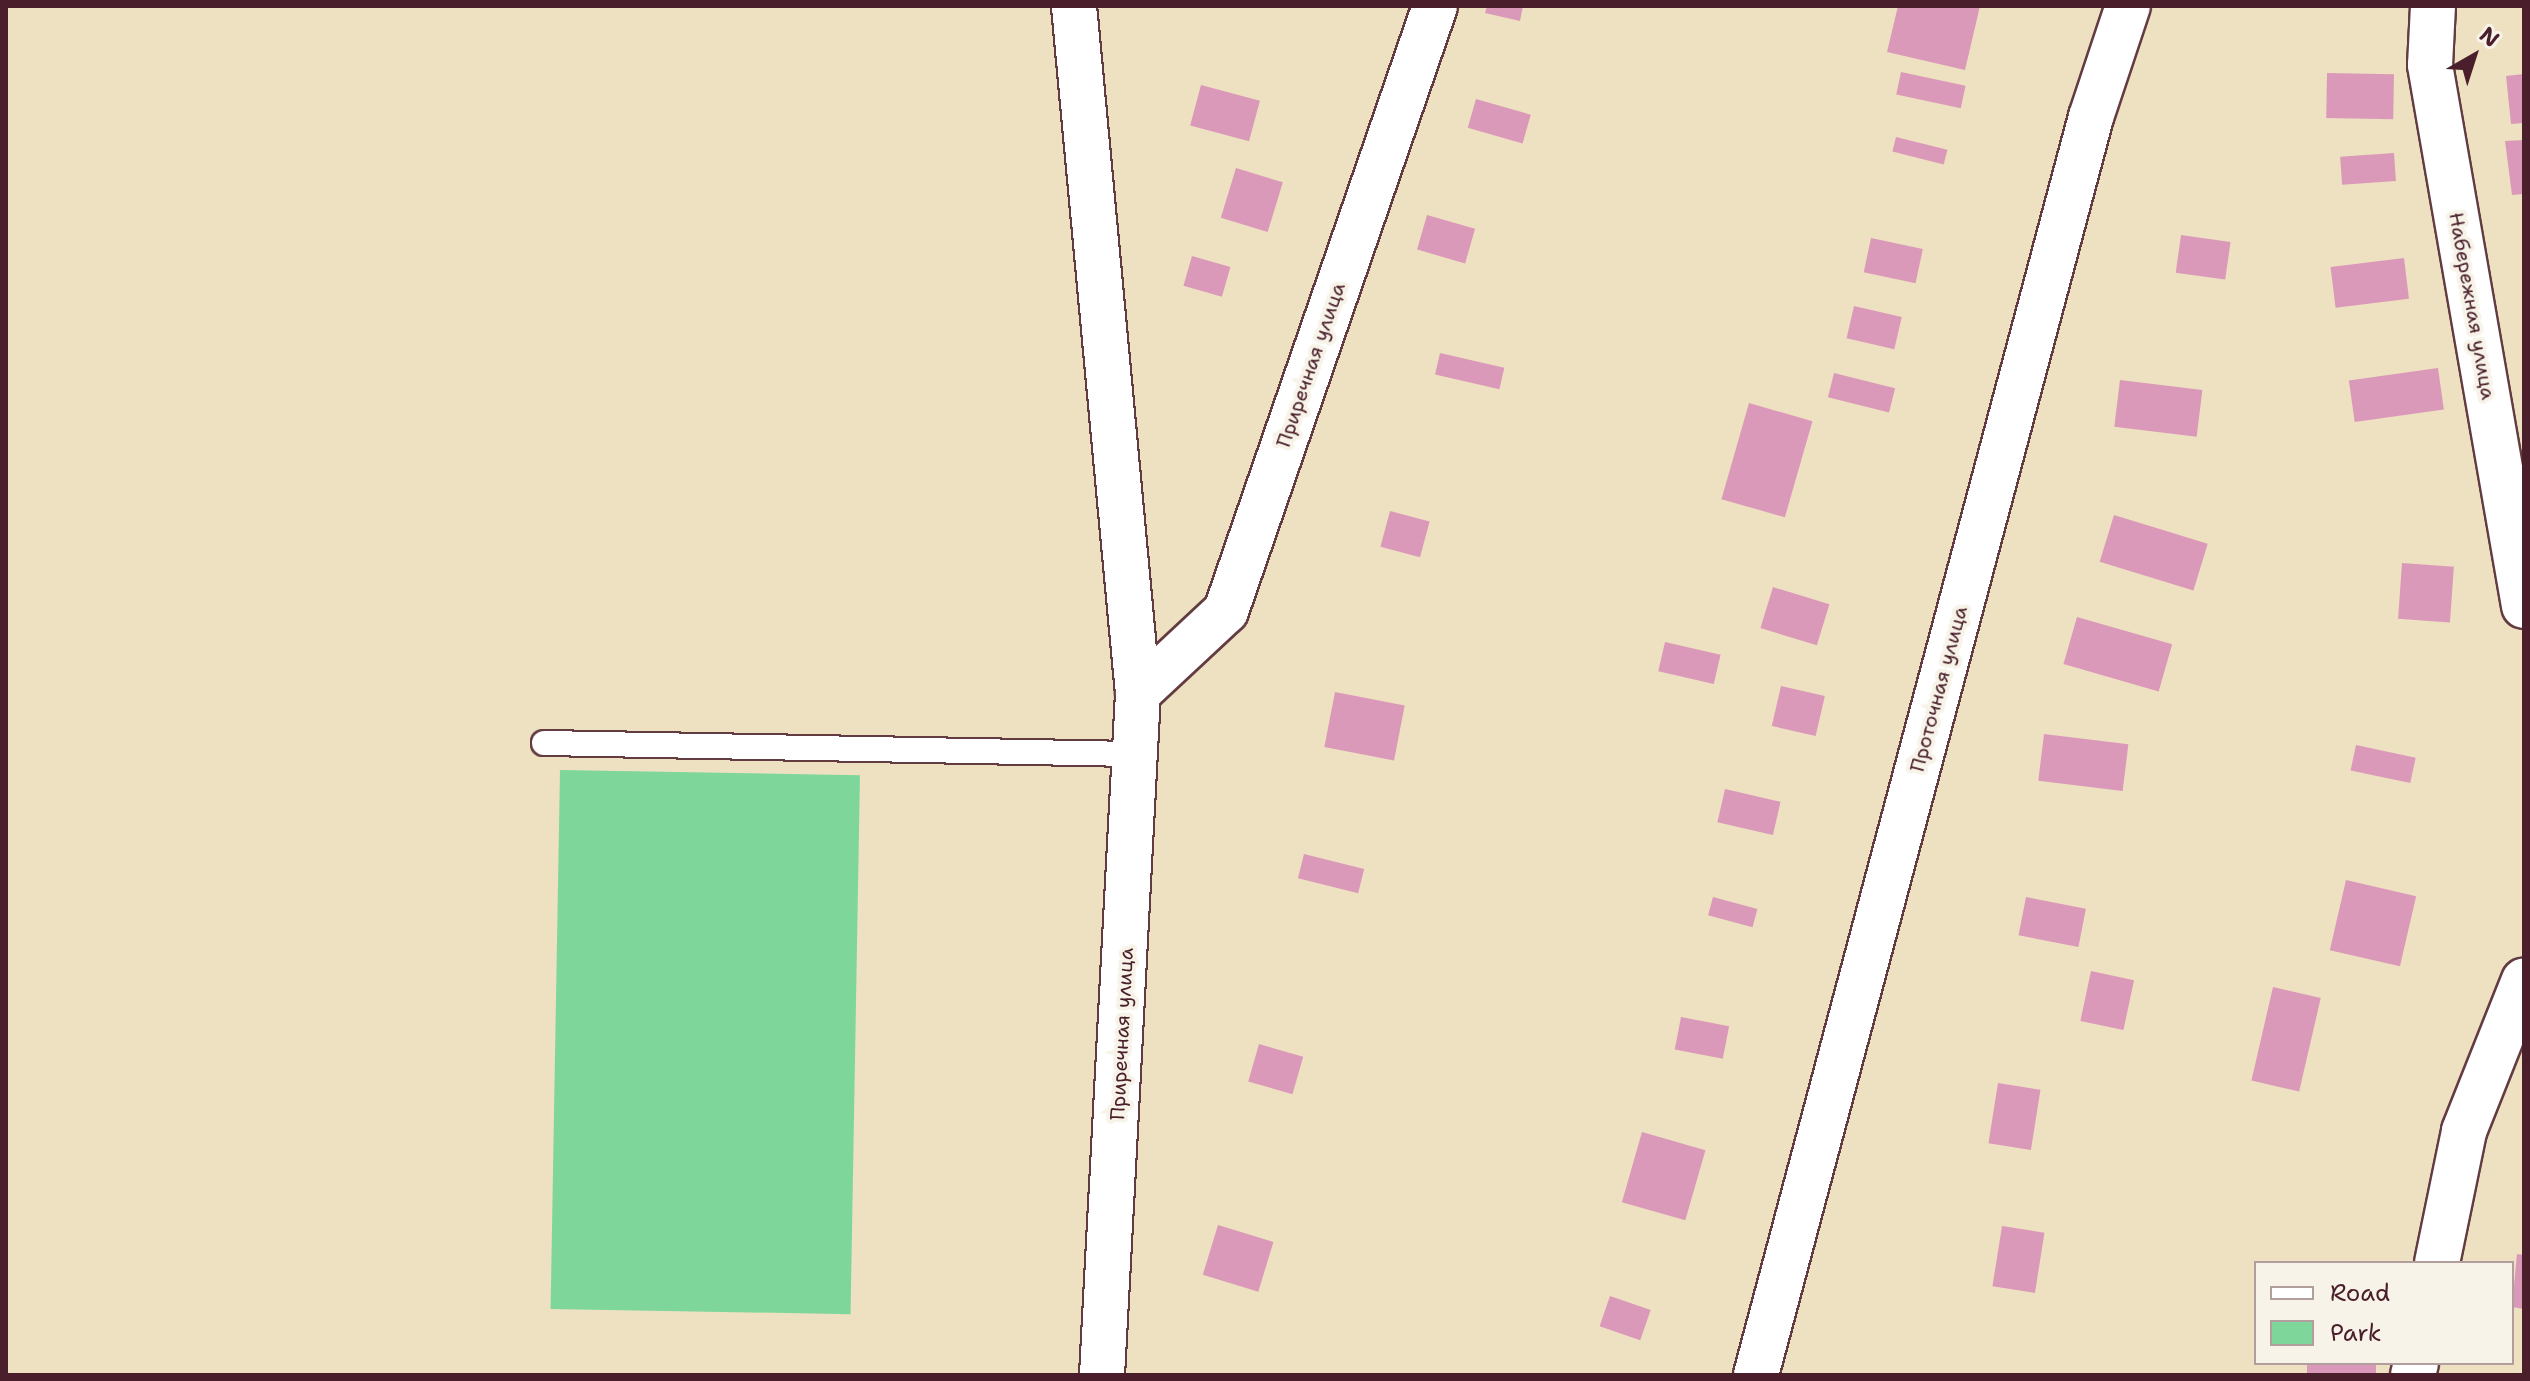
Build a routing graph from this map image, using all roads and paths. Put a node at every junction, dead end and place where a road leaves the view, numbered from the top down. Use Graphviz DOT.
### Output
graph roads {
  1 [pos="1074,6"];
  2 [pos="1435,6"];
  3 [pos="2128,6"];
  4 [pos="2433,6"];
  5 [pos="2524,606"];
  6 [pos="1138,693"];
  7 [pos="544,743"];
  8 [pos="1135,754"];
  9 [pos="2524,980"];
  10 [pos="2437,1261"];
  11 [pos="1102,1375"];
  12 [pos="1756,1375"];
  1 -- 6 [label="street, Приречная улица"];
  2 -- 6 [label="street, Приречная улица"];
  3 -- 12 [label="street, Проточная улица"];
  4 -- 5 [label="street, Набережная улица"];
  6 -- 8 [label="street, Приречная улица"];
  7 -- 8 [label="lane"];
  8 -- 11 [label="street, Приречная улица"];
  9 -- 10 [label="street"];
}
